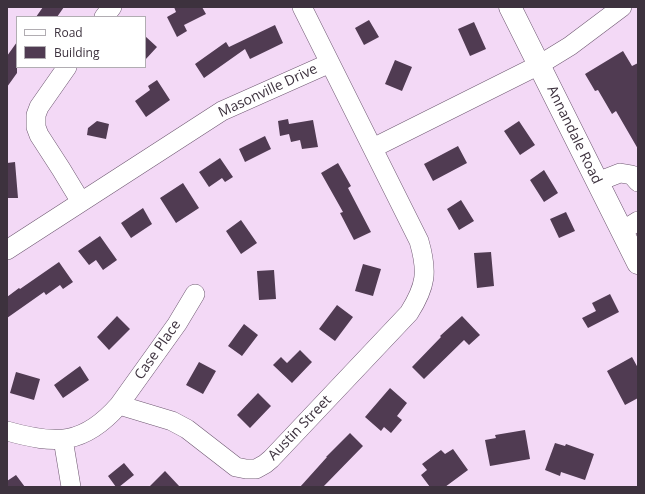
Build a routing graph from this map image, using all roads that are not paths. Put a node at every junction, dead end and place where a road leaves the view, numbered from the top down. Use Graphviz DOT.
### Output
graph roads {
  1 [pos="112,7"];
  2 [pos="302,7"];
  3 [pos="510,7"];
  4 [pos="622,7"];
  5 [pos="105,16"];
  6 [pos="330,63"];
  7 [pos="539,65"];
  8 [pos="66,68"];
  9 [pos="373,148"];
  10 [pos="597,182"];
  11 [pos="638,182"];
  12 [pos="81,202"];
  13 [pos="630,226"];
  14 [pos="7,250"];
  15 [pos="638,263"];
  16 [pos="195,294"];
  17 [pos="119,404"];
  18 [pos="7,431"];
  19 [pos="63,439"];
  20 [pos="71,487"];
  1 -- 5 [label="street"];
  2 -- 6 [label="street"];
  3 -- 7 [label="main road, Annandale Road"];
  4 -- 7 [label="street"];
  6 -- 9 [label="street, Masonville Drive"];
  6 -- 12 [label="street, Masonville Drive"];
  7 -- 9 [label="street"];
  7 -- 10 [label="main road, Annandale Road"];
  8 -- 12 [label="street"];
  9 -- 17 [label="street, Austin Street"];
  10 -- 11 [label="street"];
  10 -- 13 [label="main road, Annandale Road"];
  12 -- 14 [label="street, Masonville Drive"];
  13 -- 15 [label="main road, Annandale Road"];
  16 -- 17 [label="street, Case Place"];
  17 -- 19 [label="street"];
  18 -- 19 [label="street"];
  19 -- 20 [label="street"];
}
